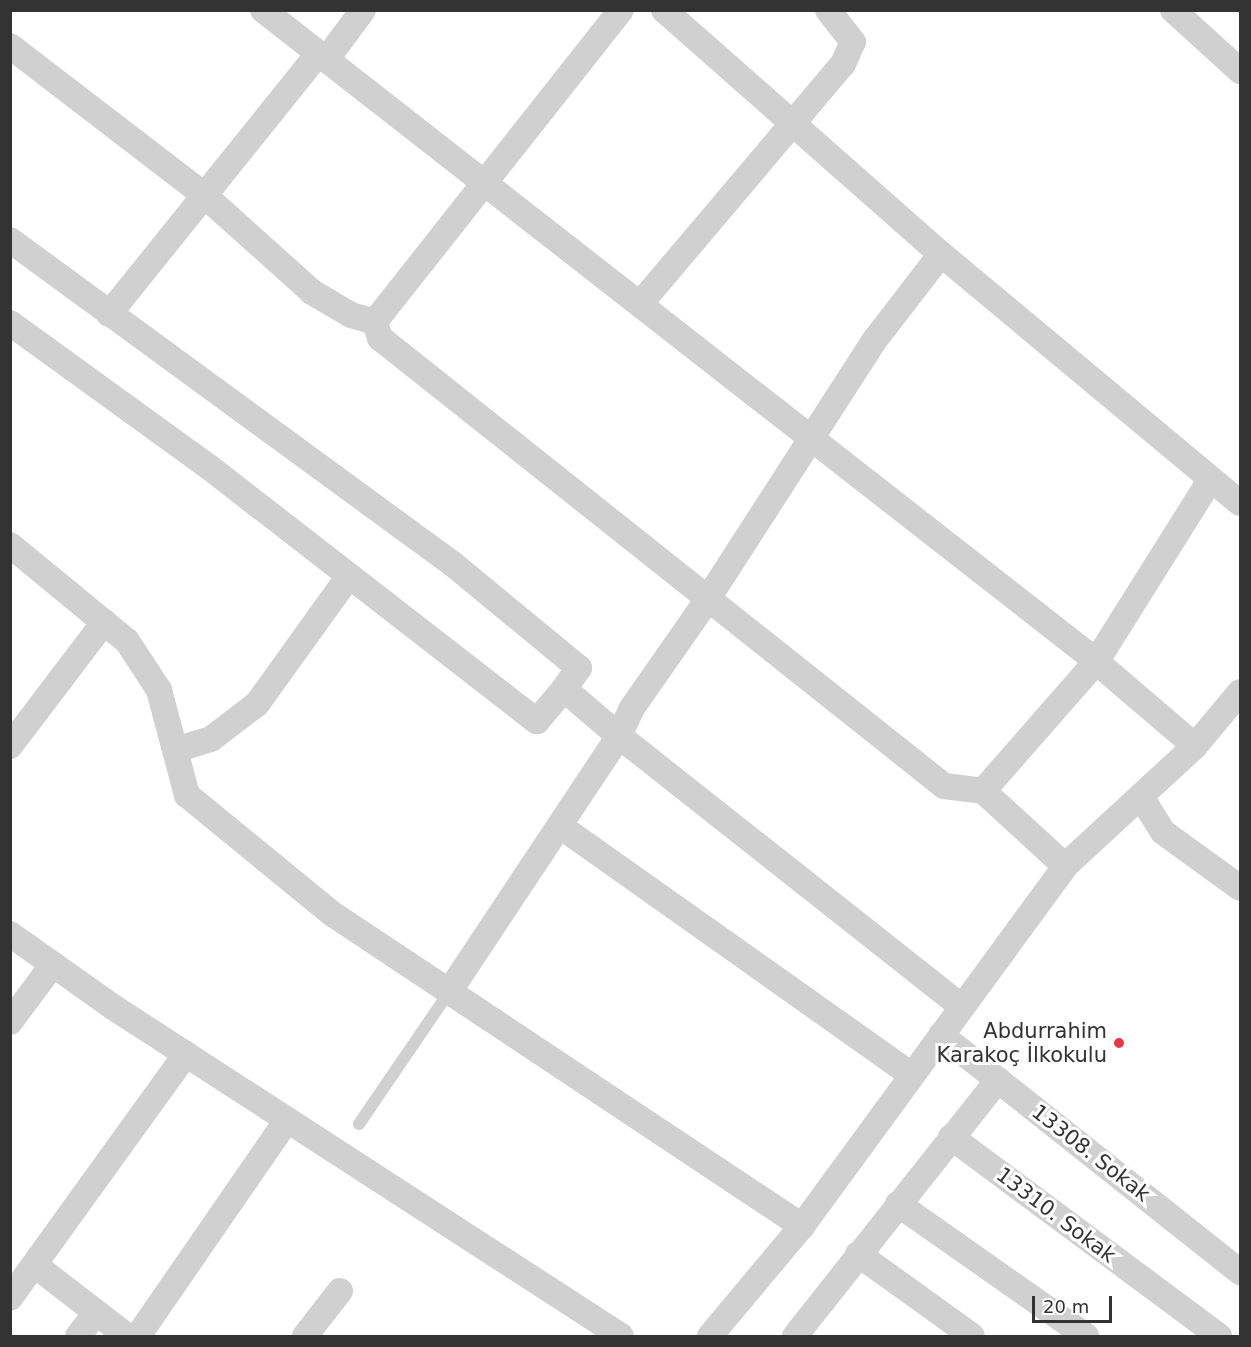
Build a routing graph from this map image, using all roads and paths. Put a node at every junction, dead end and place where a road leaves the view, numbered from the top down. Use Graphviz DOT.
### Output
graph roads {
  1 [pos="263,10"];
  2 [pos="363,10"];
  3 [pos="621,10"];
  4 [pos="664,10"];
  5 [pos="828,10"];
  6 [pos="1173,10"];
  7 [pos="10,46"];
  8 [pos="322,57"];
  9 [pos="1240,71"];
  10 [pos="793,124"];
  11 [pos="486,186"];
  12 [pos="204,195"];
  13 [pos="10,240"];
  14 [pos="941,254"];
  15 [pos="640,304"];
  16 [pos="108,314"];
  17 [pos="375,322"];
  18 [pos="10,323"];
  19 [pos="813,439"];
  20 [pos="1210,480"];
  21 [pos="1240,503"];
  22 [pos="10,545"];
  23 [pos="349,576"];
  24 [pos="708,599"];
  25 [pos="104,622"];
  26 [pos="1096,662"];
  27 [pos="564,688"];
  28 [pos="1240,692"];
  29 [pos="619,736"];
  30 [pos="10,746"];
  31 [pos="1195,746"];
  32 [pos="175,750"];
  33 [pos="983,791"];
  34 [pos="1141,796"];
  35 [pos="560,826"];
  36 [pos="1065,866"];
  37 [pos="1240,888"];
  38 [pos="10,934"];
  39 [pos="53,964"];
  40 [pos="449,992"];
  41 [pos="962,1007"];
  42 [pos="10,1022"];
  43 [pos="941,1035"];
  44 [pos="186,1054"];
  45 [pos="912,1075"];
  46 [pos="998,1080"];
  47 [pos="287,1120"];
  48 [pos="359,1124"];
  49 [pos="951,1137"];
  50 [pos="898,1204"];
  51 [pos="802,1226"];
  52 [pos="858,1254"];
  53 [pos="36,1266"];
  54 [pos="1240,1272"];
  55 [pos="340,1292"];
  56 [pos="10,1298"];
  57 [pos="96,1313"];
  58 [pos="723,1332"];
  59 [pos="78,1336"];
  60 [pos="127,1336"];
  61 [pos="138,1336"];
  62 [pos="305,1336"];
  63 [pos="621,1336"];
  64 [pos="795,1336"];
  65 [pos="972,1336"];
  66 [pos="1086,1336"];
  67 [pos="1219,1336"];
  1 -- 8 [label="street"];
  2 -- 8 [label="street"];
  3 -- 11 [label="street"];
  4 -- 10 [label="street"];
  5 -- 10 [label="street"];
  6 -- 9 [label="street"];
  7 -- 12 [label="street"];
  8 -- 11 [label="street"];
  8 -- 12 [label="street"];
  10 -- 14 [label="street"];
  10 -- 15 [label="street"];
  11 -- 15 [label="street"];
  11 -- 17 [label="street"];
  12 -- 16 [label="street"];
  12 -- 17 [label="street"];
  13 -- 16 [label="street"];
  14 -- 19 [label="street"];
  14 -- 20 [label="street"];
  15 -- 19 [label="street"];
  16 -- 27 [label="street"];
  17 -- 24 [label="street"];
  18 -- 23 [label="street"];
  19 -- 24 [label="street"];
  19 -- 26 [label="street"];
  20 -- 21 [label="street"];
  20 -- 26 [label="street"];
  22 -- 25 [label="street"];
  23 -- 27 [label="street"];
  23 -- 32 [label="street"];
  24 -- 29 [label="street"];
  24 -- 33 [label="street"];
  25 -- 30 [label="street"];
  25 -- 32 [label="street"];
  26 -- 31 [label="street"];
  26 -- 33 [label="street"];
  27 -- 29 [label="street"];
  28 -- 31 [label="street"];
  29 -- 35 [label="street"];
  29 -- 41 [label="street"];
  31 -- 34 [label="street"];
  32 -- 40 [label="street"];
  33 -- 36 [label="street"];
  34 -- 36 [label="street"];
  34 -- 37 [label="street"];
  35 -- 40 [label="street"];
  35 -- 45 [label="street"];
  36 -- 41 [label="street"];
  38 -- 39 [label="street"];
  39 -- 42 [label="street"];
  39 -- 44 [label="street"];
  40 -- 48 [label="lane"];
  40 -- 51 [label="street"];
  41 -- 43 [label="street"];
  43 -- 45 [label="street"];
  43 -- 46 [label="street, 13308. Sokak"];
  44 -- 47 [label="street"];
  44 -- 53 [label="street"];
  45 -- 51 [label="street"];
  46 -- 49 [label="street"];
  46 -- 54 [label="street, 13308. Sokak"];
  47 -- 61 [label="street"];
  47 -- 63 [label="street"];
  49 -- 50 [label="street"];
  49 -- 67 [label="street, 13310. Sokak"];
  50 -- 52 [label="street"];
  50 -- 66 [label="street"];
  51 -- 58 [label="street"];
  52 -- 64 [label="street"];
  52 -- 65 [label="street"];
  53 -- 56 [label="street"];
  53 -- 57 [label="street"];
  55 -- 62 [label="street"];
  57 -- 59 [label="street"];
  57 -- 60 [label="street"];
}
